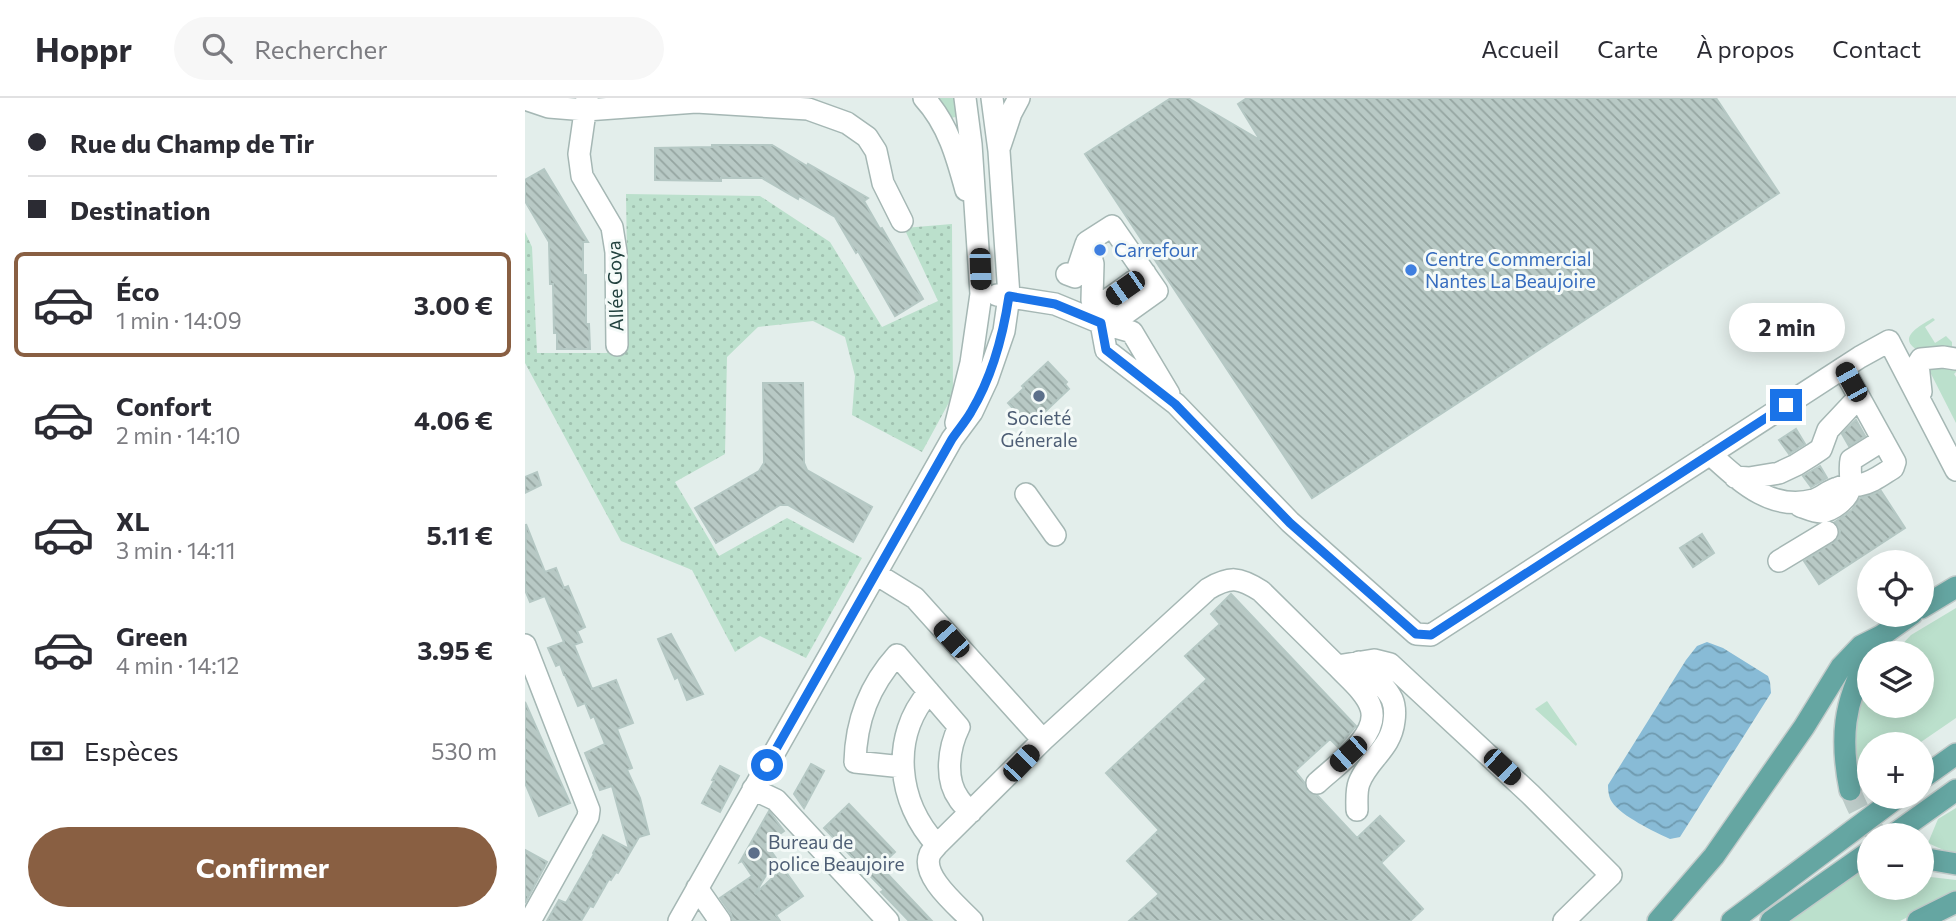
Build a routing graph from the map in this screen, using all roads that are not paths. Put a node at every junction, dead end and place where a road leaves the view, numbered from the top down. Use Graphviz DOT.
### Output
graph roads {
  1 [pos="924,98"];
  2 [pos="965,98"];
  3 [pos="992,98"];
  4 [pos="1019,98"];
  5 [pos="525,99"];
  6 [pos="587,104"];
  7 [pos="999,151"];
  8 [pos="902,221"];
  9 [pos="978,237"];
  10 [pos="1087,242"];
  11 [pos="1067,274"];
  12 [pos="981,294"];
  13 [pos="1009,296"];
  14 [pos="1101,323"];
  15 [pos="617,345"];
  16 [pos="1956,359"];
  17 [pos="1843,368"];
  18 [pos="1859,397"];
  19 [pos="1175,404"];
  20 [pos="1923,405"];
  21 [pos="952,439"];
  22 [pos="1883,440"];
  23 [pos="1710,454"];
  24 [pos="1956,470"];
  25 [pos="1735,477"];
  26 [pos="1851,486"];
  27 [pos="1026,494"];
  28 [pos="1827,532"];
  29 [pos="1055,535"];
  30 [pos="1779,561"];
  31 [pos="876,574"];
  32 [pos="1956,587"];
  33 [pos="1934,600"];
  34 [pos="1898,627"];
  35 [pos="1883,641"];
  36 [pos="525,645"];
  37 [pos="1857,650"];
  38 [pos="1359,662"];
  39 [pos="1337,666"];
  40 [pos="1857,682"];
  41 [pos="929,692"];
  42 [pos="1043,740"];
  43 [pos="1956,754"];
  44 [pos="903,767"];
  45 [pos="1934,770"];
  46 [pos="1317,783"];
  47 [pos="753,789"];
  48 [pos="1850,790"];
  49 [pos="1956,790"];
  50 [pos="1882,809"];
  51 [pos="1357,810"];
  52 [pos="971,812"];
  53 [pos="1910,823"];
  54 [pos="937,845"];
  55 [pos="1857,860"];
  56 [pos="1934,860"];
  57 [pos="1956,864"];
  58 [pos="697,888"];
  59 [pos="1956,902"];
  60 [pos="530,921"];
  61 [pos="679,921"];
  62 [pos="720,921"];
  63 [pos="888,921"];
  64 [pos="972,921"];
  65 [pos="1564,921"];
  66 [pos="1658,921"];
  67 [pos="1732,921"];
  68 [pos="1771,921"];
  69 [pos="1918,921"];
  1 -- 9 [label="street"];
  2 -- 9 [label="street"];
  3 -- 7 [label="street"];
  4 -- 7 [label="street"];
  5 -- 6 [label="street"];
  6 -- 8 [label="street"];
  6 -- 15 [label="street, Allée Goya"];
  7 -- 13 [label="street"];
  9 -- 12 [label="street"];
  10 -- 11 [label="street"];
  10 -- 14 [label="street"];
  10 -- 14 [label="street"];
  12 -- 13 [label="street"];
  12 -- 21 [label="street"];
  13 -- 14 [label="street"];
  13 -- 21 [label="street"];
  14 -- 19 [label="street"];
  14 -- 19 [label="street"];
  16 -- 20 [label="street"];
  17 -- 18 [label="street"];
  17 -- 20 [label="street"];
  17 -- 23 [label="street"];
  18 -- 22 [label="street"];
  18 -- 25 [label="street"];
  19 -- 23 [label="street"];
  20 -- 24 [label="street"];
  21 -- 31 [label="street"];
  22 -- 26 [label="street"];
  22 -- 26 [label="street"];
  23 -- 25 [label="street"];
  25 -- 26 [label="street"];
  27 -- 29 [label="street"];
  28 -- 30 [label="street"];
  31 -- 42 [label="street"];
  31 -- 47 [label="street"];
  32 -- 33 [label="main road"];
  34 -- 35 [label="main road"];
  36 -- 60 [label="street"];
  37 -- 66 [label="main road"];
  38 -- 39 [label="street"];
  38 -- 51 [label="street"];
  38 -- 65 [label="street"];
  39 -- 42 [label="street"];
  39 -- 46 [label="street"];
  40 -- 48 [label="main road"];
  41 -- 44 [label="street"];
  41 -- 44 [label="street"];
  41 -- 52 [label="street"];
  42 -- 52 [label="street"];
  43 -- 45 [label="main road"];
  44 -- 54 [label="street"];
  47 -- 58 [label="street"];
  47 -- 63 [label="street"];
  49 -- 53 [label="main road"];
  50 -- 67 [label="main road"];
  52 -- 54 [label="street"];
  54 -- 64 [label="street"];
  55 -- 68 [label="main road"];
  56 -- 57 [label="main road"];
  58 -- 61 [label="street"];
  58 -- 62 [label="street"];
  59 -- 69 [label="main road"];
}
